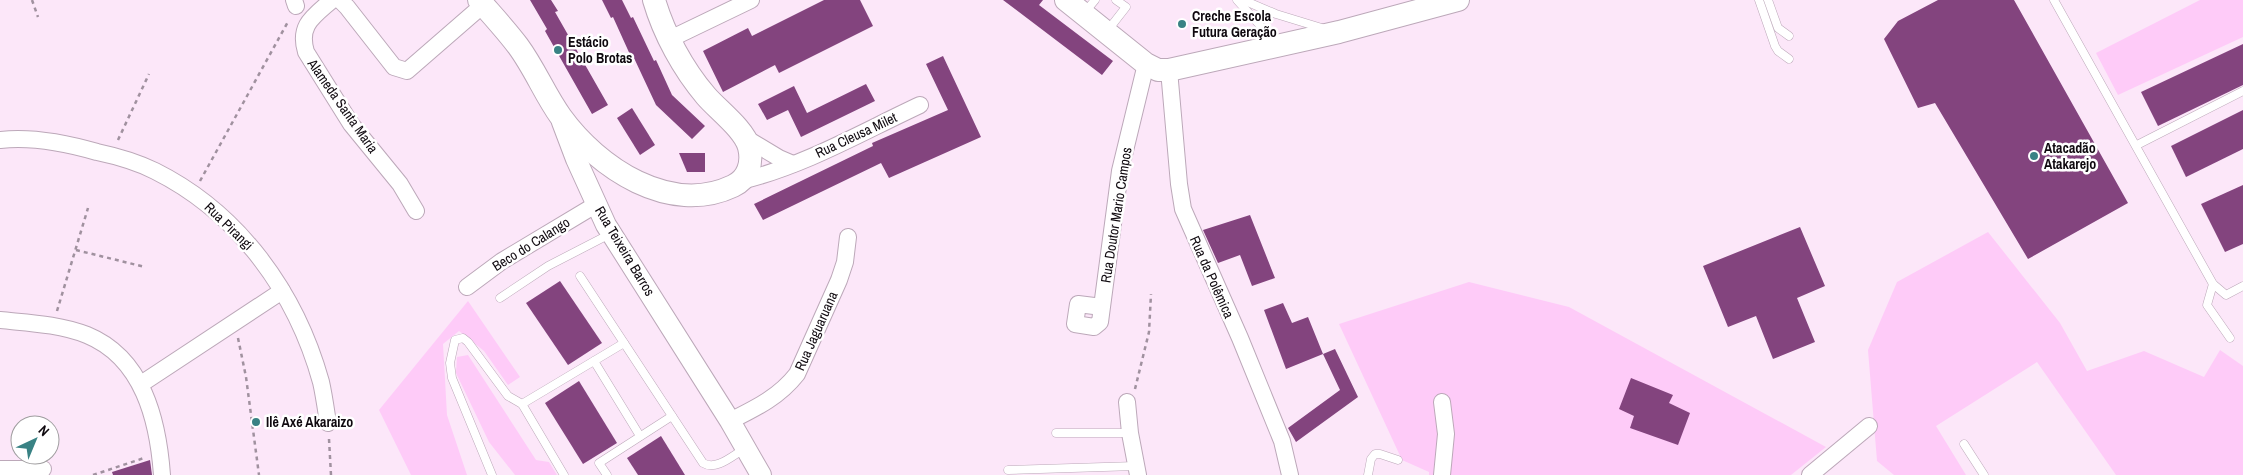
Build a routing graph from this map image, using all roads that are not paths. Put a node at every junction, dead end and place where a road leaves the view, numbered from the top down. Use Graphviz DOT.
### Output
graph roads {
  1 [pos="332,0"];
  2 [pos="340,0"];
  3 [pos="654,0"];
  4 [pos="751,0"];
  5 [pos="1066,0"];
  6 [pos="1116,0"];
  7 [pos="1237,0"];
  8 [pos="1243,0"];
  9 [pos="1458,0"];
  10 [pos="1759,0"];
  11 [pos="1768,0"];
  12 [pos="2054,0"];
  13 [pos="481,2"];
  14 [pos="1090,7"];
  15 [pos="1107,32"];
  16 [pos="1339,32"];
  17 [pos="1789,36"];
  18 [pos="670,39"];
  19 [pos="1279,46"];
  20 [pos="1789,59"];
  21 [pos="1146,64"];
  22 [pos="1169,70"];
  23 [pos="2243,91"];
  24 [pos="920,105"];
  25 [pos="561,117"];
  26 [pos="744,137"];
  27 [pos="0,140"];
  28 [pos="2137,145"];
  29 [pos="793,164"];
  30 [pos="741,182"];
  31 [pos="596,204"];
  32 [pos="416,211"];
  33 [pos="612,233"];
  34 [pos="848,237"];
  35 [pos="580,276"];
  36 [pos="2213,284"];
  37 [pos="2243,286"];
  38 [pos="468,287"];
  39 [pos="282,291"];
  40 [pos="500,298"];
  41 [pos="1102,307"];
  42 [pos="0,320"];
  43 [pos="2230,338"];
  44 [pos="624,343"];
  45 [pos="594,361"];
  46 [pos="141,384"];
  47 [pos="1127,402"];
  48 [pos="1442,402"];
  49 [pos="522,404"];
  50 [pos="672,416"];
  51 [pos="730,421"];
  52 [pos="328,423"];
  53 [pos="1869,426"];
  54 [pos="1056,433"];
  55 [pos="1130,433"];
  56 [pos="640,436"];
  57 [pos="1964,444"];
  58 [pos="745,448"];
  59 [pos="1398,460"];
  60 [pos="0,469"];
  61 [pos="43,469"];
  62 [pos="1008,470"];
  63 [pos="1137,470"];
  64 [pos="162,475"];
  65 [pos="492,475"];
  66 [pos="564,475"];
  67 [pos="607,475"];
  68 [pos="761,475"];
  69 [pos="1290,475"];
  70 [pos="1368,475"];
  71 [pos="1442,475"];
  72 [pos="1810,475"];
  73 [pos="1984,475"];
  1 -- 32 [label="street, Alameda Santa Maria"];
  2 -- 13 [label="street"];
  3 -- 18 [label="main road"];
  4 -- 18 [label="street"];
  5 -- 14 [label="main road"];
  6 -- 15 [label="lane"];
  7 -- 19 [label="lane"];
  8 -- 16 [label="lane"];
  9 -- 16 [label="main road"];
  10 -- 20 [label="lane"];
  11 -- 17 [label="lane"];
  12 -- 28 [label="lane"];
  13 -- 25 [label="main road, Rua Teixeira Barros"];
  14 -- 15 [label="main road"];
  15 -- 21 [label="main road"];
  16 -- 19 [label="main road"];
  18 -- 26 [label="main road"];
  19 -- 22 [label="main road"];
  21 -- 22 [label="main road"];
  21 -- 41 [label="street, Rua Doutor Mario Campos"];
  22 -- 69 [label="street, Rua da Polêmica"];
  23 -- 28 [label="lane"];
  24 -- 29 [label="street, Rua Cleusa Milet"];
  25 -- 30 [label="main road, Rua Cleusa Milet"];
  25 -- 31 [label="street, Rua Teixeira Barros"];
  26 -- 29 [label="street"];
  26 -- 30 [label="main road"];
  27 -- 39 [label="street, Rua Pirangi"];
  28 -- 36 [label="lane"];
  29 -- 30 [label="street, Rua Cleusa Milet"];
  31 -- 33 [label="street, Rua Teixeira Barros"];
  31 -- 38 [label="street, Beco do Calango"];
  33 -- 40 [label="lane"];
  33 -- 51 [label="street, Rua Teixeira Barros"];
  34 -- 51 [label="street, Rua Jaguaruana"];
  35 -- 44 [label="lane"];
  36 -- 37 [label="lane"];
  36 -- 43 [label="lane"];
  39 -- 46 [label="street"];
  39 -- 52 [label="street, Rua Pirangi"];
  42 -- 46 [label="street"];
  44 -- 45 [label="lane"];
  44 -- 50 [label="lane"];
  45 -- 49 [label="lane"];
  45 -- 56 [label="lane"];
  46 -- 64 [label="street"];
  47 -- 55 [label="street"];
  48 -- 71 [label="street"];
  49 -- 65 [label="lane"];
  49 -- 66 [label="lane"];
  50 -- 56 [label="lane"];
  50 -- 58 [label="lane"];
  51 -- 58 [label="street, Rua Teixeira Barros"];
  53 -- 72 [label="street"];
  54 -- 55 [label="lane"];
  55 -- 63 [label="street"];
  56 -- 67 [label="lane"];
  57 -- 73 [label="lane"];
  58 -- 68 [label="street, Rua Teixeira Barros"];
  59 -- 70 [label="lane"];
  60 -- 61 [label="street"];
  62 -- 63 [label="lane"];
}
